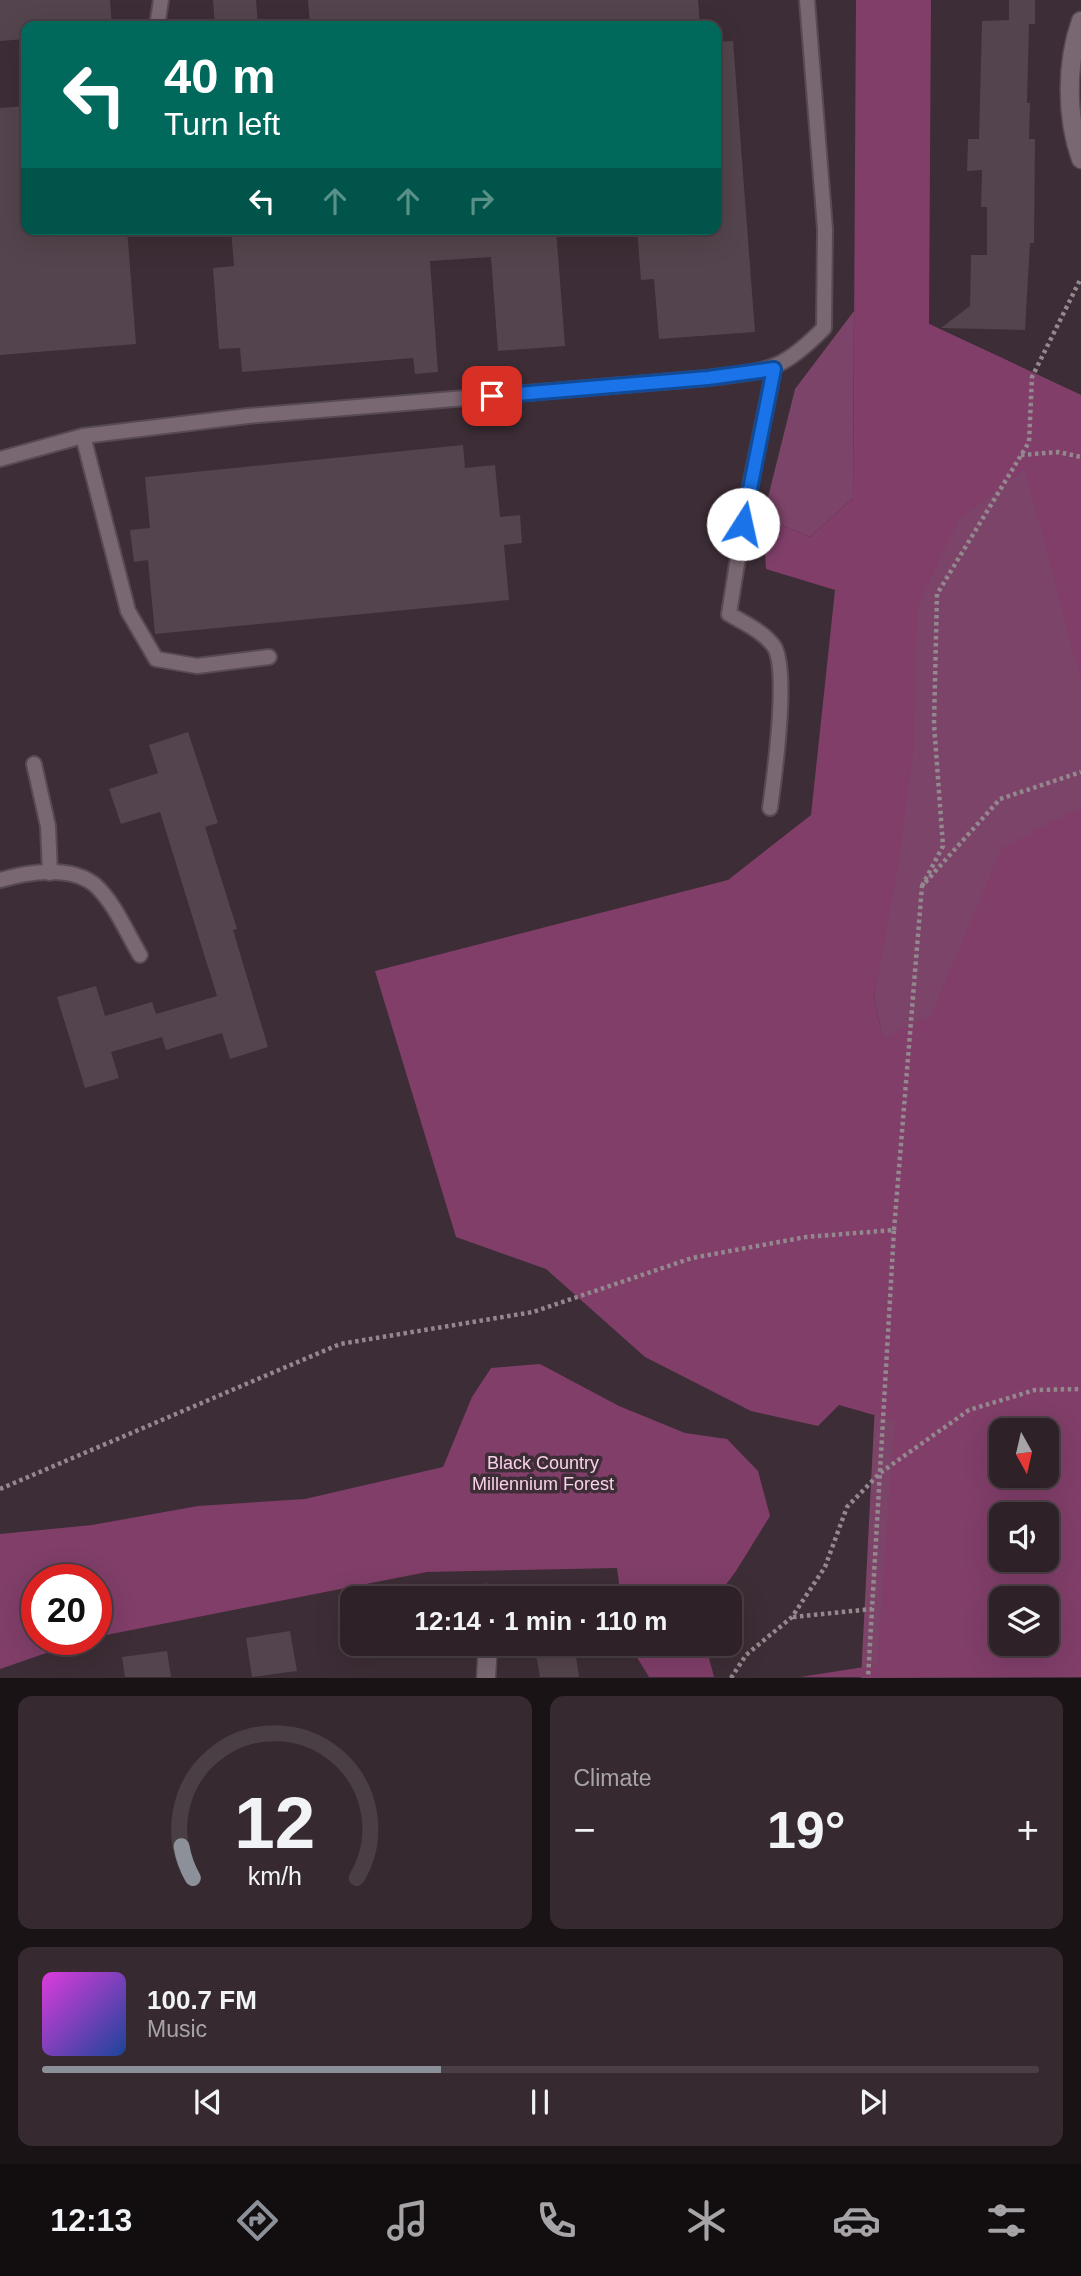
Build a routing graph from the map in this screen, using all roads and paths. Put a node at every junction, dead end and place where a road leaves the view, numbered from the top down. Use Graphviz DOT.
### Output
graph roads {
  1 [pos="161,0"];
  2 [pos="807,0"];
  3 [pos="158,21"];
  4 [pos="1081,21"];
  5 [pos="1081,159"];
  6 [pos="1081,278"];
  7 [pos="774,369"];
  8 [pos="83,436"];
  9 [pos="1021,456"];
  10 [pos="1081,457"];
  11 [pos="0,458"];
  12 [pos="269,657"];
  13 [pos="34,764"];
  14 [pos="1081,772"];
  15 [pos="770,808"];
  16 [pos="50,873"];
  17 [pos="0,880"];
  18 [pos="922,886"];
  19 [pos="140,955"];
  20 [pos="894,1230"];
  21 [pos="1081,1389"];
  22 [pos="880,1473"];
  23 [pos="0,1489"];
  24 [pos="872,1609"];
  25 [pos="792,1617"];
  26 [pos="487,1656"];
  27 [pos="486,1678"];
  28 [pos="731,1678"];
  29 [pos="868,1678"];
  1 -- 3 [label="lane"];
  2 -- 7 [label="lane"];
  4 -- 5 [label="street"];
  6 -- 9 [label="path"];
  7 -- 8 [label="lane"];
  7 -- 15 [label="lane"];
  8 -- 11 [label="lane"];
  8 -- 12 [label="lane"];
  9 -- 10 [label="path"];
  9 -- 18 [label="path"];
  13 -- 16 [label="lane"];
  14 -- 18 [label="path"];
  16 -- 17 [label="lane"];
  16 -- 19 [label="lane"];
  18 -- 20 [label="path"];
  20 -- 22 [label="path"];
  20 -- 23 [label="path"];
  21 -- 22 [label="path"];
  22 -- 24 [label="path"];
  22 -- 25 [label="path"];
  24 -- 25 [label="path"];
  24 -- 29 [label="path"];
  25 -- 28 [label="path"];
  26 -- 27 [label="street"];
}
